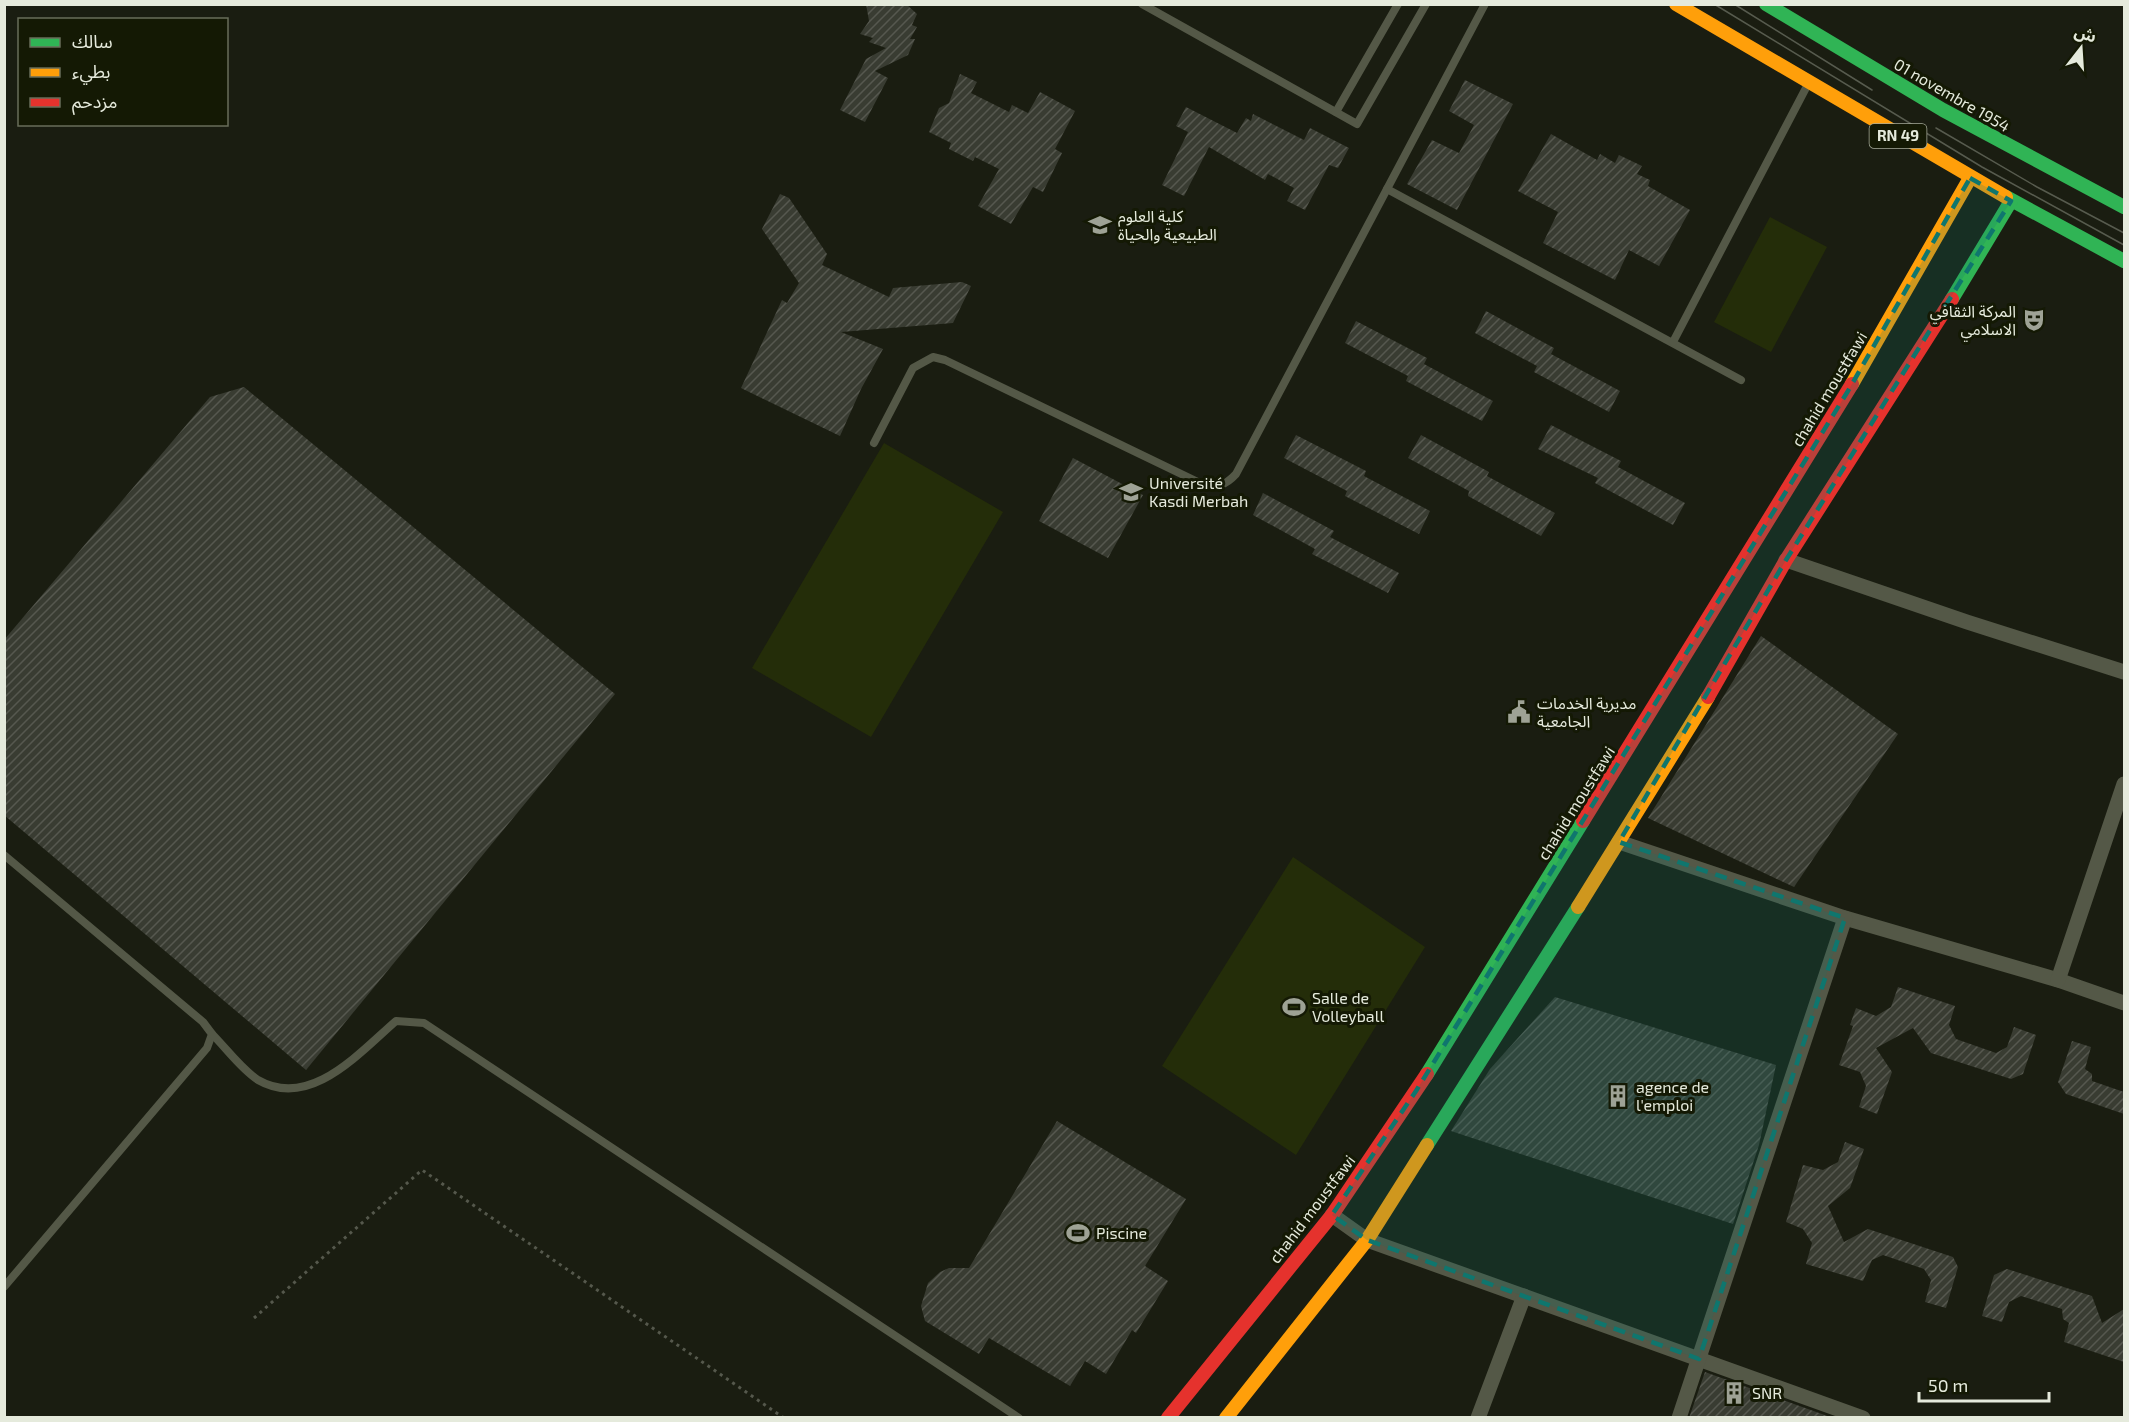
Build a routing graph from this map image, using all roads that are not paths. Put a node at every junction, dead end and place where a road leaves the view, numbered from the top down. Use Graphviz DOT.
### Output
graph roads {
  1 [pos="1142,4"];
  2 [pos="1398,4"];
  3 [pos="1426,4"];
  4 [pos="1485,4"];
  5 [pos="1676,4"];
  6 [pos="1766,4"];
  7 [pos="1808,84"];
  8 [pos="1336,112"];
  9 [pos="1970,178"];
  10 [pos="1387,189"];
  11 [pos="2011,201"];
  12 [pos="2124,207"];
  13 [pos="2124,261"];
  14 [pos="1673,342"];
  15 [pos="1742,380"];
  16 [pos="874,443"];
  17 [pos="1786,560"];
  18 [pos="2124,672"];
  19 [pos="2124,784"];
  20 [pos="1619,842"];
  21 [pos="4,855"];
  22 [pos="1845,918"];
  23 [pos="2058,980"];
  24 [pos="2124,1003"];
  25 [pos="212,1034"];
  26 [pos="1332,1215"];
  27 [pos="1367,1240"];
  28 [pos="4,1287"];
  29 [pos="1524,1296"];
  30 [pos="1699,1359"];
  31 [pos="1018,1418"];
  32 [pos="1168,1418"];
  33 [pos="1227,1418"];
  34 [pos="1478,1418"];
  35 [pos="1678,1418"];
  36 [pos="1863,1418"];
  1 -- 8 [label="lane"];
  2 -- 8 [label="lane"];
  3 -- 8 [label="lane"];
  4 -- 10 [label="lane"];
  5 -- 7 [label="main road, RN 49"];
  6 -- 12 [label="main road, 01 novembre 1954 / RN 49"];
  7 -- 9 [label="main road, RN 49"];
  7 -- 14 [label="lane"];
  9 -- 11 [label="main road, RN 49"];
  9 -- 26 [label="main road, chahid moustfawi"];
  10 -- 14 [label="lane"];
  10 -- 16 [label="lane"];
  11 -- 13 [label="main road, RN 49"];
  11 -- 17 [label="main road"];
  14 -- 15 [label="lane"];
  17 -- 18 [label="street"];
  17 -- 20 [label="main road"];
  19 -- 23 [label="street"];
  20 -- 22 [label="street"];
  20 -- 27 [label="main road"];
  21 -- 25 [label="lane"];
  22 -- 23 [label="street"];
  22 -- 30 [label="street"];
  23 -- 24 [label="street"];
  25 -- 28 [label="lane"];
  25 -- 31 [label="lane"];
  26 -- 27 [label="street"];
  26 -- 32 [label="main road, chahid moustfawi"];
  27 -- 29 [label="street"];
  27 -- 33 [label="main road"];
  29 -- 30 [label="street"];
  29 -- 34 [label="street"];
  30 -- 35 [label="street"];
  30 -- 36 [label="street"];
}
